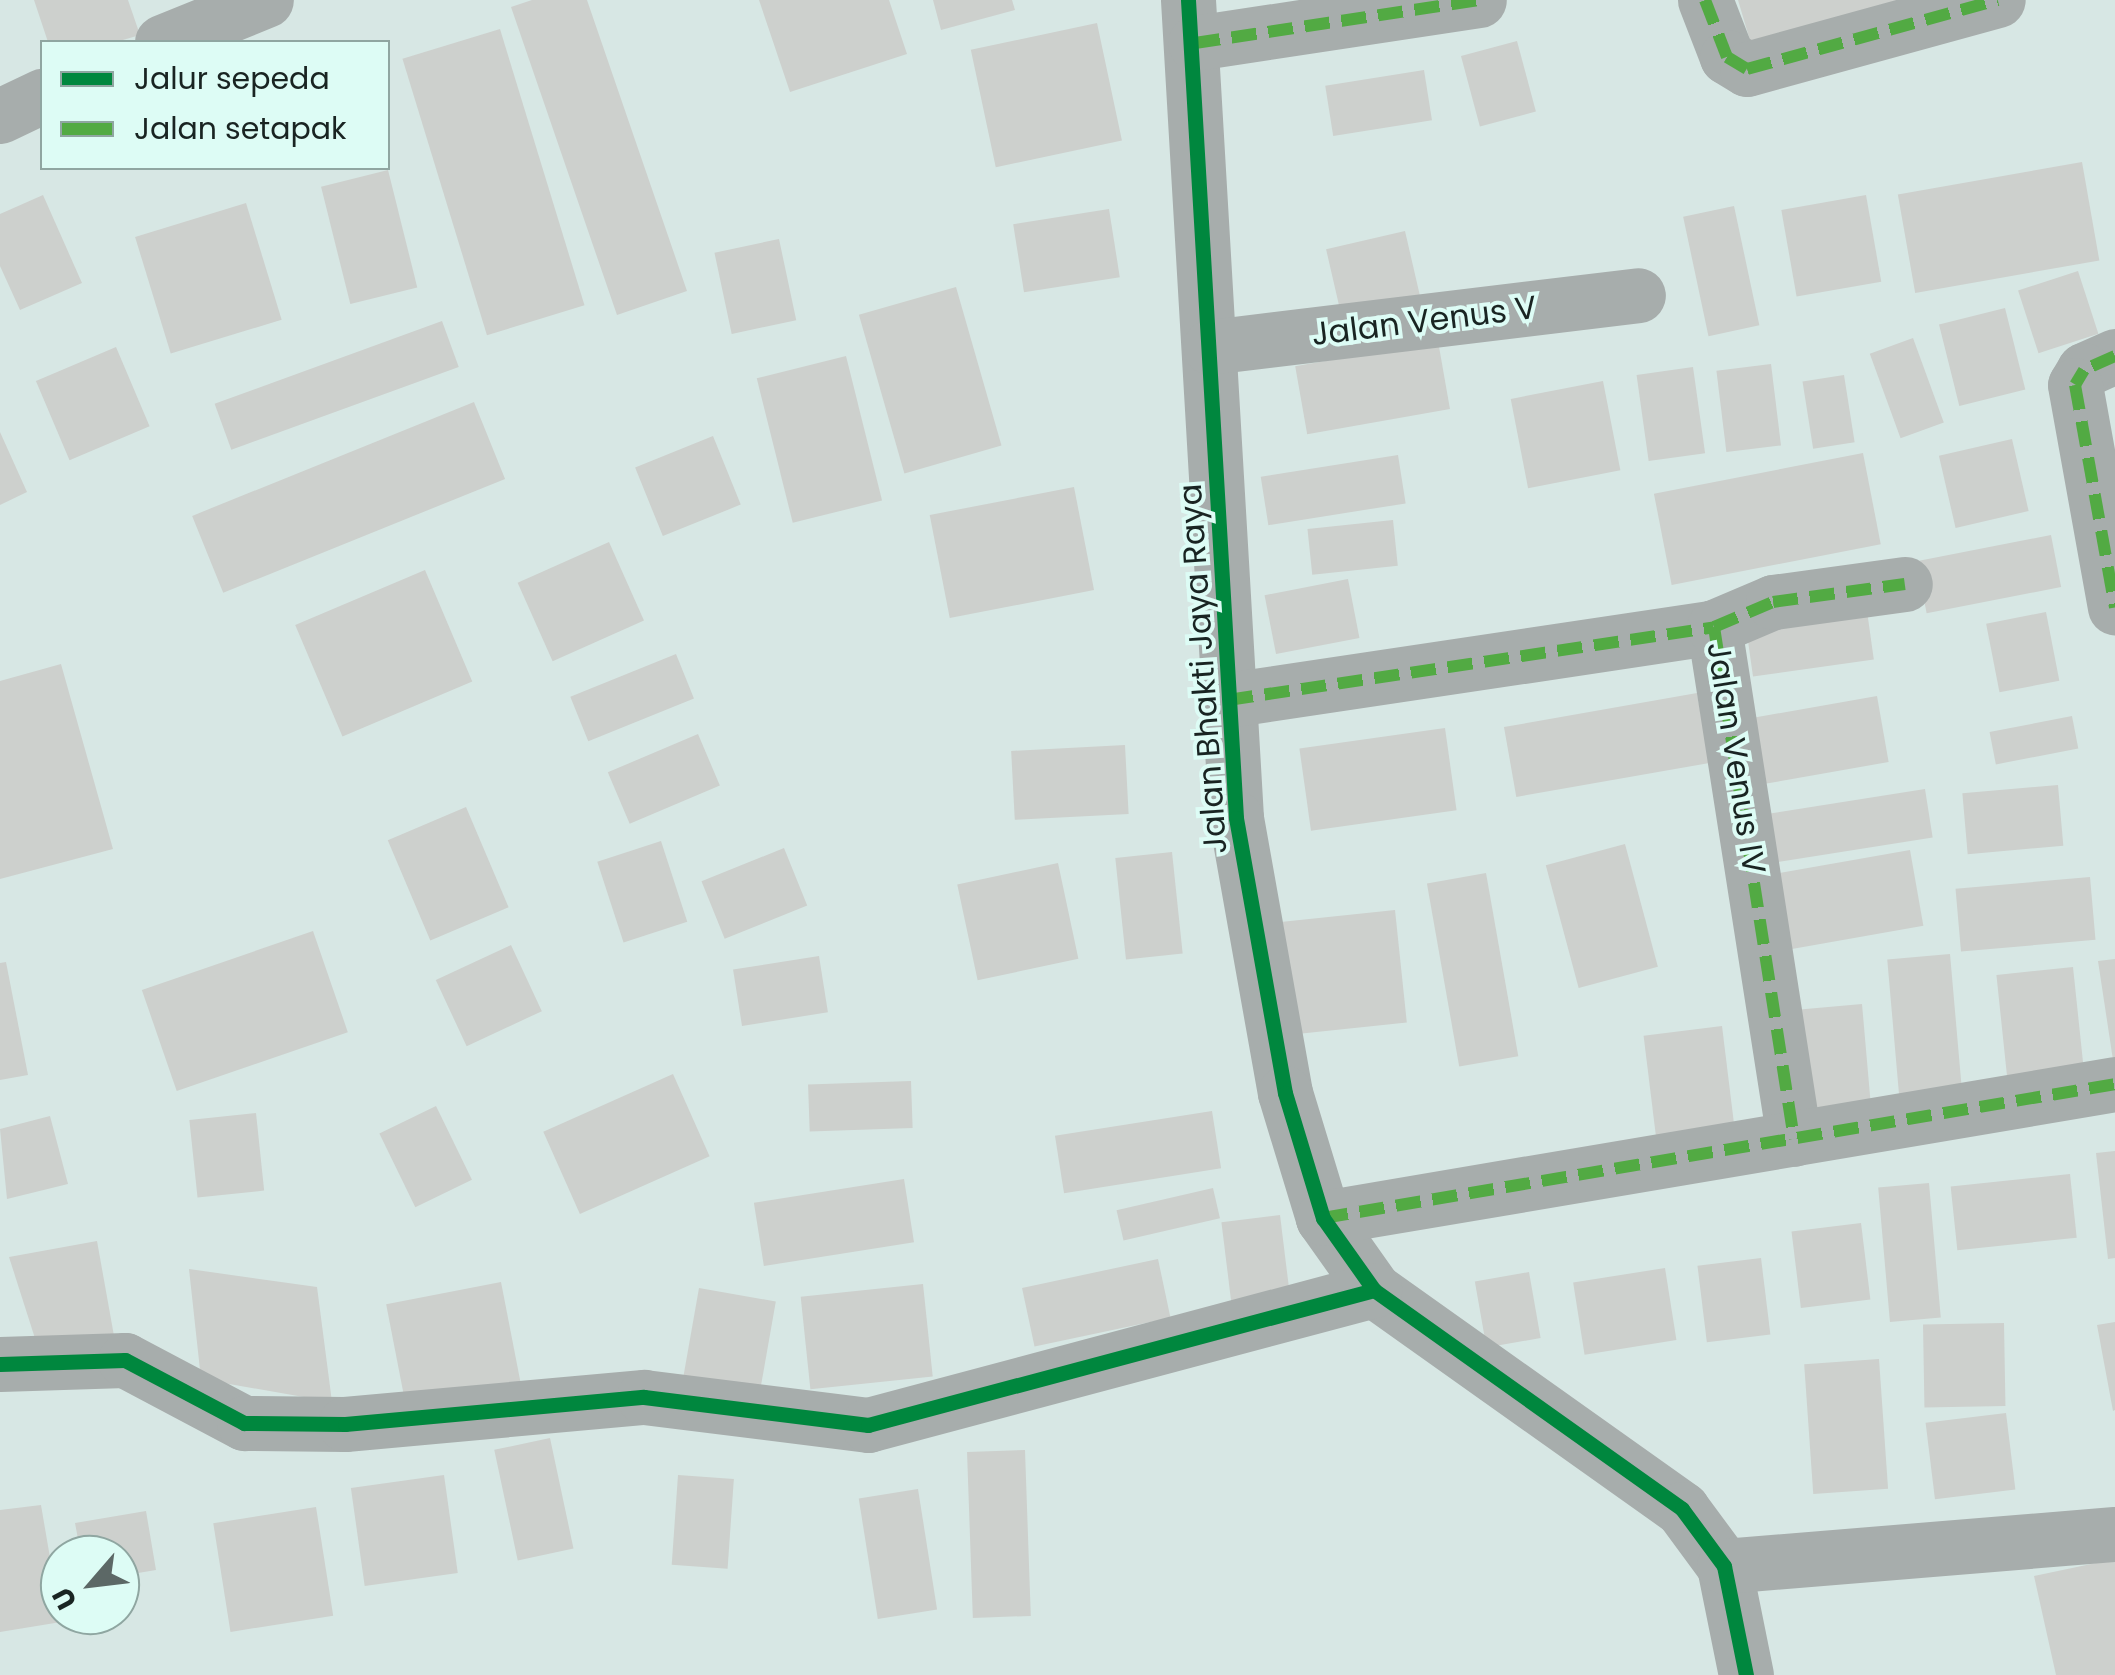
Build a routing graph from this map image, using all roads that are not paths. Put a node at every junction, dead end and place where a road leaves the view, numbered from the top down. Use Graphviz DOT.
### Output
graph roads {
  1 [pos="266,0"];
  2 [pos="1479,0"];
  3 [pos="1705,0"];
  4 [pos="1998,0"];
  5 [pos="1192,22"];
  6 [pos="167,40"];
  7 [pos="40,97"];
  8 [pos="0,116"];
  9 [pos="1638,295"];
  10 [pos="1210,348"];
  11 [pos="2115,356"];
  12 [pos="2106,507"];
  13 [pos="1904,584"];
  14 [pos="2115,607"];
  15 [pos="1714,627"];
  16 [pos="1228,700"];
  17 [pos="2115,1084"];
  18 [pos="1794,1138"];
  19 [pos="1323,1218"];
  20 [pos="1374,1290"];
  21 [pos="0,1364"];
  22 [pos="2115,1534"];
  23 [pos="1724,1566"];
  24 [pos="1746,1675"];
  1 -- 6 [label="street"];
  2 -- 5 [label="street"];
  3 -- 4 [label="street"];
  5 -- 10 [label="street, Jalan Bhakti Jaya Raya"];
  7 -- 8 [label="street"];
  9 -- 10 [label="street, Jalan Venus V"];
  10 -- 16 [label="street, Jalan Bhakti Jaya Raya"];
  11 -- 12 [label="street"];
  12 -- 14 [label="street"];
  13 -- 15 [label="street"];
  15 -- 16 [label="street, Jalan Venus IV"];
  15 -- 18 [label="street, Jalan Venus IV"];
  16 -- 19 [label="street, Jalan Bhakti Jaya Raya"];
  17 -- 18 [label="street"];
  18 -- 19 [label="street"];
  19 -- 20 [label="street, Jalan Bhakti Jaya Raya"];
  20 -- 21 [label="street"];
  20 -- 23 [label="street, Jalan Bhakti Jaya Raya"];
  22 -- 23 [label="street"];
  23 -- 24 [label="street, Jalan Bhakti Jaya Raya"];
}
